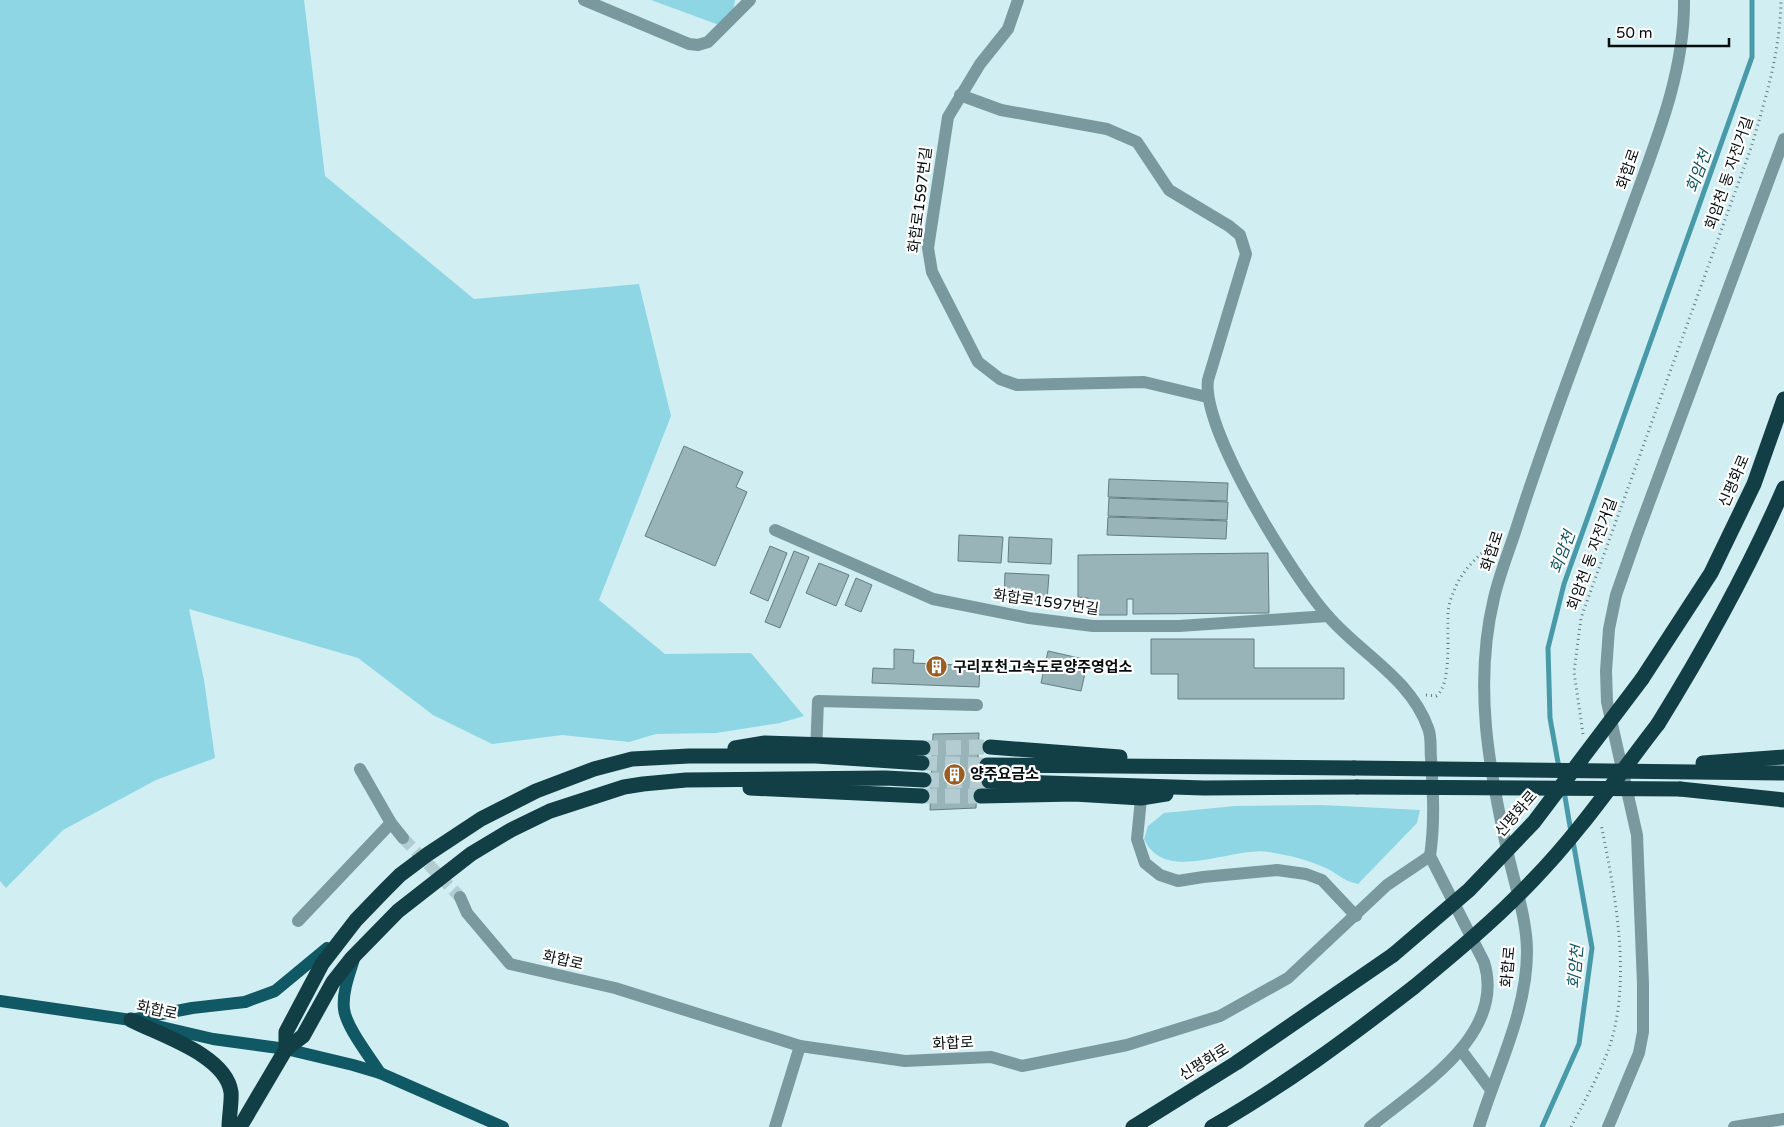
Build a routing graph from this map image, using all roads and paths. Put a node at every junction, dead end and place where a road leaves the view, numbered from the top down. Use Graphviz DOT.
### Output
graph roads {
  1 [pos="584,0"];
  2 [pos="750,0"];
  3 [pos="1018,0"];
  4 [pos="1684,0"];
  5 [pos="1781,0"];
  6 [pos="960,95"];
  7 [pos="1784,139"];
  8 [pos="1207,397"];
  9 [pos="1784,399"];
  10 [pos="1784,488"];
  11 [pos="775,530"];
  12 [pos="1515,535"];
  13 [pos="1328,616"];
  14 [pos="1404,688"];
  15 [pos="977,705"];
  16 [pos="1585,743"];
  17 [pos="990,747"];
  18 [pos="923,748"];
  19 [pos="816,751"];
  20 [pos="1784,756"];
  21 [pos="922,763"];
  22 [pos="987,765"];
  23 [pos="1248,768"];
  24 [pos="360,769"];
  25 [pos="1613,770"];
  26 [pos="1784,773"];
  27 [pos="924,780"];
  28 [pos="989,781"];
  29 [pos="669,782"];
  30 [pos="1680,789"];
  31 [pos="1784,790"];
  32 [pos="1142,792"];
  33 [pos="922,796"];
  34 [pos="981,796"];
  35 [pos="1784,800"];
  36 [pos="1600,819"];
  37 [pos="391,823"];
  38 [pos="403,838"];
  39 [pos="1430,856"];
  40 [pos="460,897"];
  41 [pos="1356,916"];
  42 [pos="356,920"];
  43 [pos="298,921"];
  44 [pos="355,954"];
  45 [pos="0,1001"];
  46 [pos="131,1020"];
  47 [pos="800,1046"];
  48 [pos="286,1050"];
  49 [pos="1461,1050"];
  50 [pos="380,1072"];
  51 [pos="1491,1090"];
  52 [pos="1784,1120"];
  53 [pos="229,1127"];
  54 [pos="240,1127"];
  55 [pos="503,1127"];
  56 [pos="775,1127"];
  57 [pos="1133,1127"];
  58 [pos="1212,1127"];
  59 [pos="1370,1127"];
  60 [pos="1479,1127"];
  61 [pos="1571,1127"];
  62 [pos="1608,1127"];
  63 [pos="1734,1127"];
  1 -- 2 [label="street"];
  3 -- 6 [label="street, 화합로1597번길"];
  4 -- 12 [label="street, 화합로"];
  5 -- 16 [label="path, 회암천 동 자전거길"];
  6 -- 8 [label="street"];
  6 -- 8 [label="street, 화합로1597번길"];
  7 -- 62 [label="street"];
  8 -- 13 [label="street"];
  9 -- 57 [label="highway, 신평화로, bridge"];
  10 -- 58 [label="highway, bridge"];
  11 -- 13 [label="street, 화합로1597번길"];
  12 -- 14 [label="path"];
  12 -- 51 [label="street, 화합로"];
  13 -- 14 [label="street"];
  14 -- 39 [label="street"];
  15 -- 19 [label="street"];
  17 -- 23 [label="highway"];
  18 -- 19 [label="highway"];
  19 -- 21 [label="highway"];
  19 -- 42 [label="highway"];
  20 -- 25 [label="highway, bridge"];
  22 -- 23 [label="highway"];
  23 -- 25 [label="highway, bridge"];
  24 -- 37 [label="street"];
  25 -- 26 [label="highway, bridge"];
  27 -- 29 [label="highway"];
  28 -- 32 [label="highway"];
  29 -- 33 [label="highway"];
  29 -- 44 [label="highway"];
  30 -- 31 [label="highway"];
  30 -- 32 [label="highway, bridge"];
  30 -- 35 [label="highway"];
  32 -- 34 [label="highway"];
  32 -- 41 [label="street"];
  36 -- 61 [label="path"];
  37 -- 38 [label="street"];
  37 -- 43 [label="street"];
  39 -- 41 [label="street, 화합로"];
  39 -- 49 [label="street"];
  40 -- 47 [label="street, 화합로"];
  41 -- 47 [label="street, 화합로"];
  42 -- 46 [label="main road"];
  42 -- 48 [label="highway"];
  44 -- 48 [label="highway"];
  44 -- 50 [label="main road"];
  45 -- 46 [label="main road, 화합로"];
  46 -- 48 [label="main road, 화합로"];
  46 -- 53 [label="highway"];
  47 -- 56 [label="street"];
  48 -- 50 [label="main road, 화합로"];
  48 -- 54 [label="highway"];
  49 -- 51 [label="street"];
  49 -- 59 [label="street"];
  50 -- 55 [label="main road, 화합로"];
  51 -- 60 [label="street, 화합로"];
  52 -- 63 [label="street"];
}
